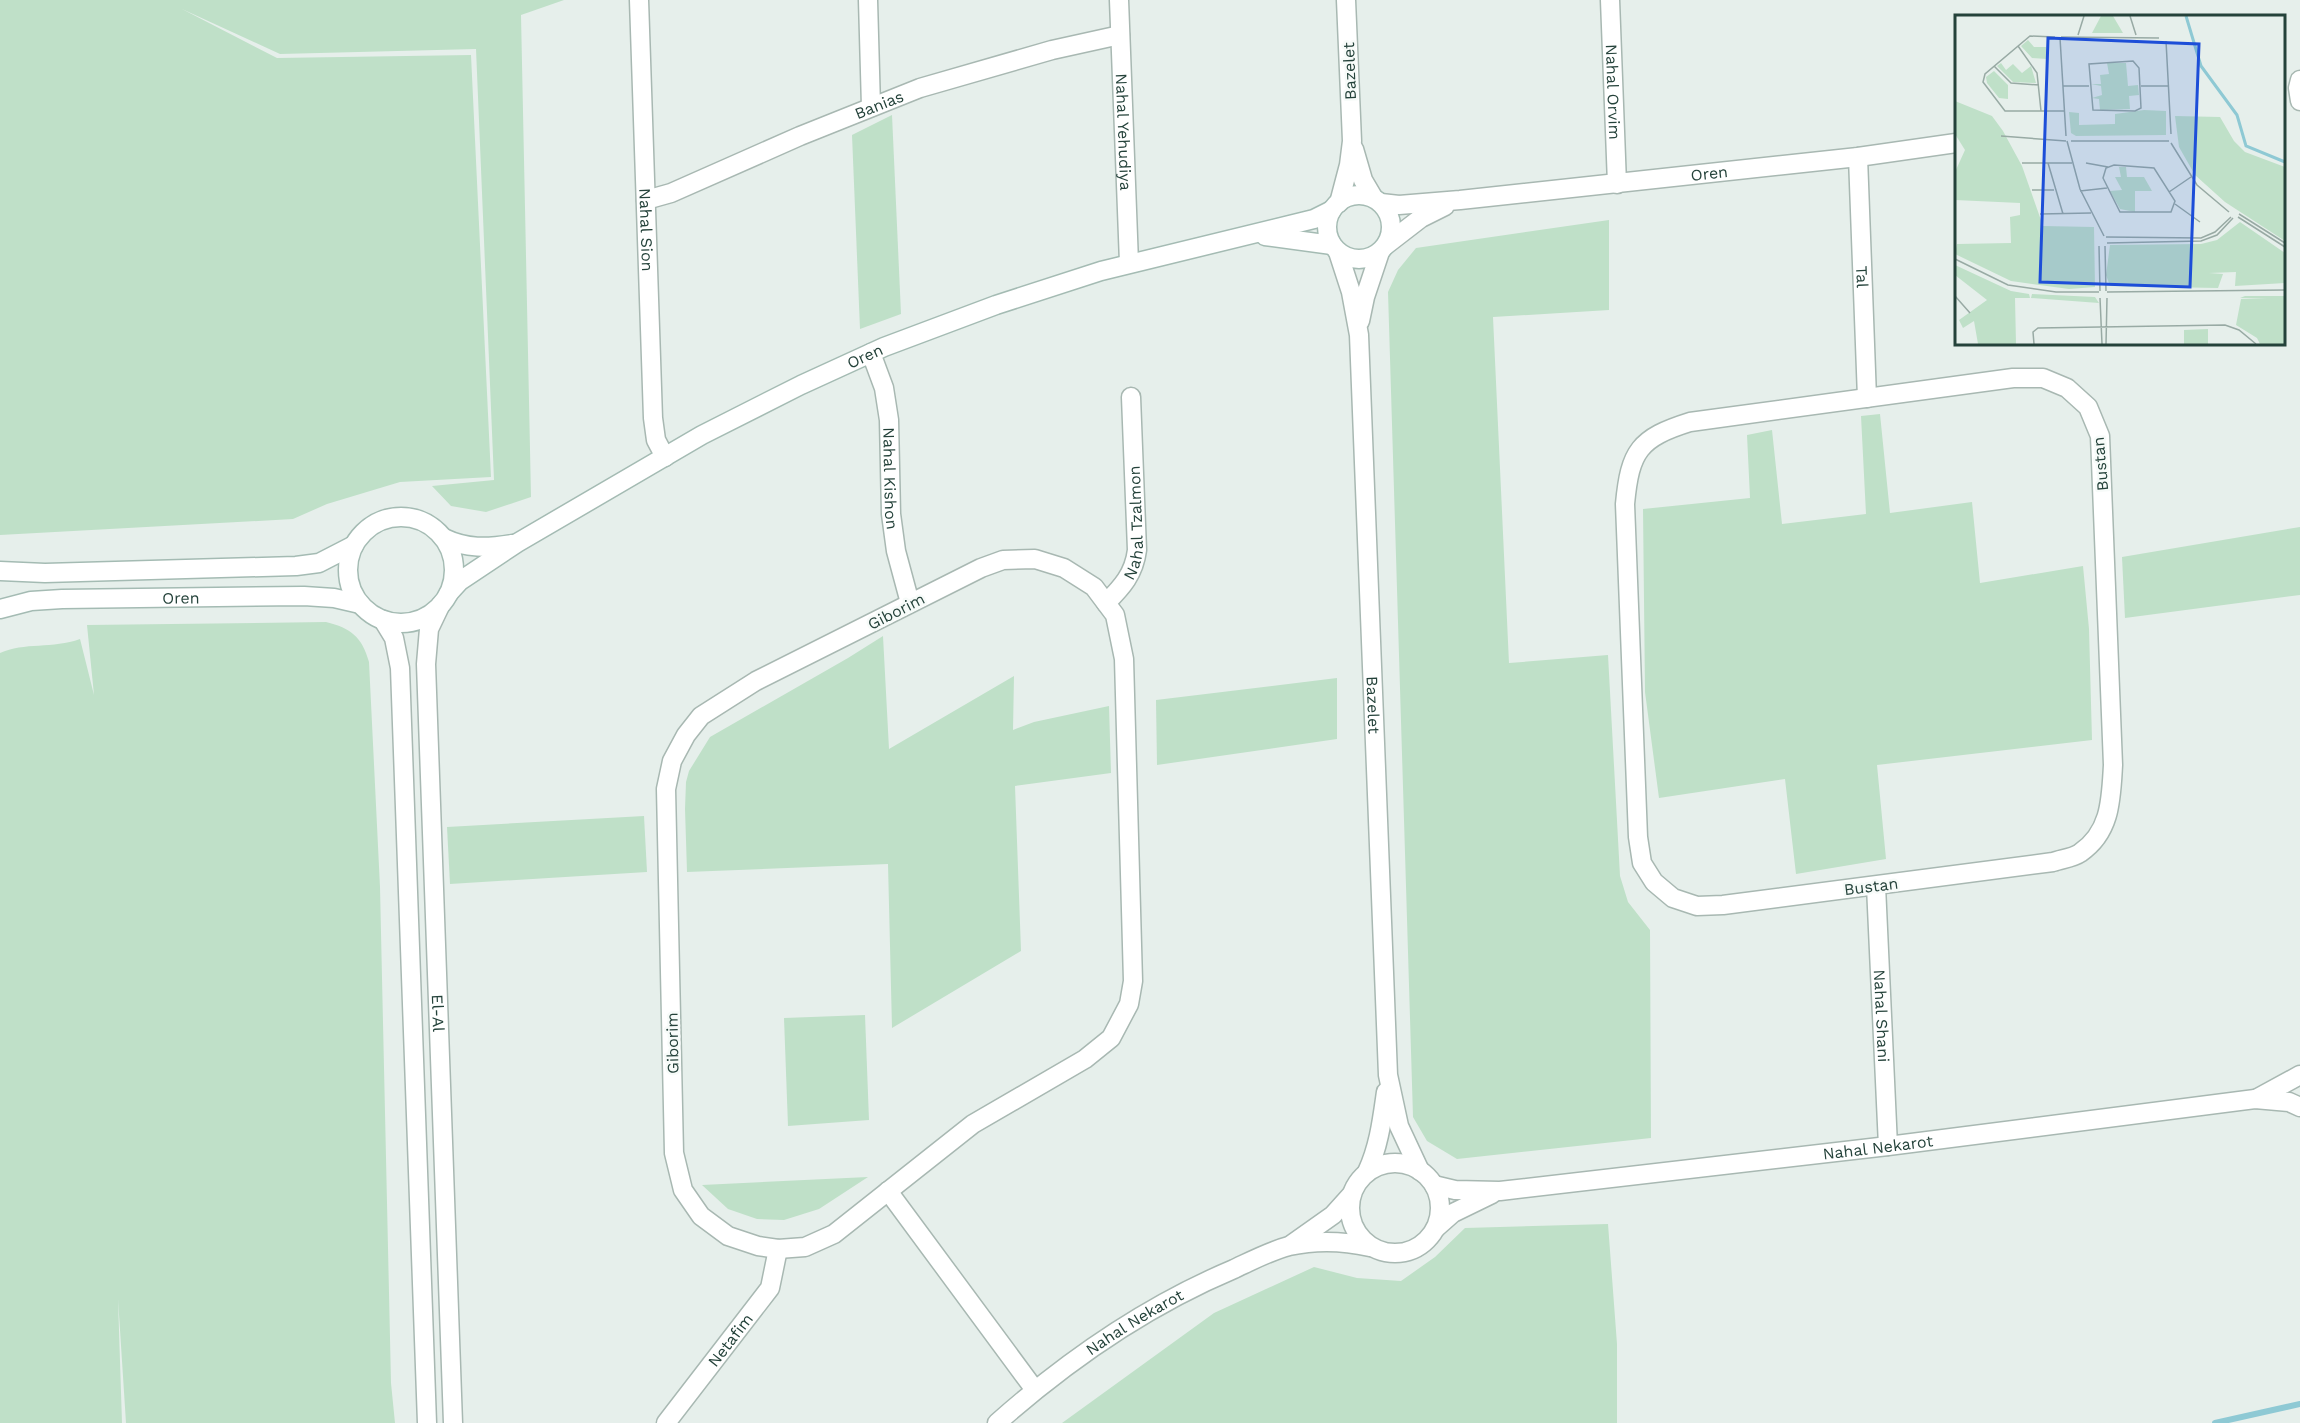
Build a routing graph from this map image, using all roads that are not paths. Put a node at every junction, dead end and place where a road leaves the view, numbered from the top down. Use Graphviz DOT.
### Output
graph roads {
  1 [pos="639,0"];
  2 [pos="868,0"];
  3 [pos="1119,0"];
  4 [pos="1346,0"];
  5 [pos="1610,0"];
  6 [pos="1120,35"];
  7 [pos="2300,75"];
  8 [pos="2300,80"];
  9 [pos="2285,85"];
  10 [pos="2300,101"];
  11 [pos="2285,106"];
  12 [pos="871,107"];
  13 [pos="2300,109"];
  14 [pos="1352,141"];
  15 [pos="1955,143"];
  16 [pos="1858,157"];
  17 [pos="1617,184"];
  18 [pos="646,200"];
  19 [pos="1377,200"];
  20 [pos="1460,200"];
  21 [pos="1336,206"];
  22 [pos="1242,237"];
  23 [pos="1335,248"];
  24 [pos="1383,249"];
  25 [pos="1129,263"];
  26 [pos="1359,335"];
  27 [pos="871,353"];
  28 [pos="1131,398"];
  29 [pos="1867,398"];
  30 [pos="665,457"];
  31 [pos="444,538"];
  32 [pos="517,543"];
  33 [pos="354,546"];
  34 [pos="0,571"];
  35 [pos="445,600"];
  36 [pos="910,603"];
  37 [pos="1106,603"];
  38 [pos="360,604"];
  39 [pos="0,609"];
  40 [pos="383,620"];
  41 [pos="1875,886"];
  42 [pos="1388,1075"];
  43 [pos="2300,1075"];
  44 [pos="2255,1099"];
  45 [pos="2300,1107"];
  46 [pos="1888,1146"];
  47 [pos="1420,1171"];
  48 [pos="1367,1172"];
  49 [pos="1434,1185"];
  50 [pos="888,1191"];
  51 [pos="1500,1191"];
  52 [pos="1351,1195"];
  53 [pos="1436,1228"];
  54 [pos="1288,1246"];
  55 [pos="1370,1247"];
  56 [pos="778,1249"];
  57 [pos="1035,1390"];
  58 [pos="427,1423"];
  59 [pos="453,1423"];
  60 [pos="666,1423"];
  61 [pos="997,1423"];
  1 -- 18 [label="street, Nahal Sion"];
  2 -- 12 [label="street"];
  3 -- 6 [label="street, Nahal Yehudiya"];
  4 -- 14 [label="street, Bazelet"];
  5 -- 17 [label="street, Nahal Orvim"];
  6 -- 12 [label="street, Banias"];
  6 -- 25 [label="street, Nahal Yehudiya"];
  7 -- 9 [label="street"];
  8 -- 10 [label="street"];
  11 -- 13 [label="street"];
  12 -- 18 [label="street, Banias"];
  14 -- 19 [label="street, Bazelet"];
  14 -- 21 [label="street, Bazelet"];
  15 -- 16 [label="street, Oren"];
  16 -- 17 [label="street, Oren"];
  16 -- 29 [label="street, Tal"];
  17 -- 20 [label="street, Oren"];
  18 -- 30 [label="street, Nahal Sion"];
  19 -- 20 [label="street, Oren"];
  19 -- 21 [label="street"];
  19 -- 24 [label="street"];
  20 -- 24 [label="street, Oren"];
  21 -- 22 [label="street, Oren"];
  21 -- 23 [label="street"];
  22 -- 23 [label="street, Oren"];
  22 -- 25 [label="street, Oren"];
  23 -- 24 [label="street"];
  23 -- 26 [label="street, Bazelet"];
  24 -- 26 [label="street, Bazelet"];
  25 -- 27 [label="street, Oren"];
  26 -- 42 [label="street, Bazelet"];
  27 -- 30 [label="street, Oren"];
  27 -- 36 [label="street, Nahal Kishon"];
  28 -- 37 [label="street, Nahal Tzalmon"];
  29 -- 41 [label="street, Bustan"];
  29 -- 41 [label="street, Bustan"];
  30 -- 32 [label="street, Oren"];
  31 -- 32 [label="street, Oren"];
  31 -- 33 [label="street"];
  31 -- 35 [label="street"];
  32 -- 35 [label="street, Oren"];
  33 -- 34 [label="street, Oren"];
  33 -- 38 [label="street"];
  35 -- 40 [label="street"];
  35 -- 59 [label="street, El-Al"];
  36 -- 37 [label="street, Giborim"];
  36 -- 56 [label="street, Giborim"];
  37 -- 50 [label="street, Giborim"];
  38 -- 39 [label="street, Oren"];
  38 -- 40 [label="street"];
  40 -- 58 [label="street, El-Al"];
  41 -- 46 [label="street, Nahal Shani"];
  42 -- 47 [label="street, Bazelet"];
  42 -- 48 [label="street, Bazelet"];
  43 -- 44 [label="street, Nahal Nekarot"];
  44 -- 45 [label="street, Nahal Nekarot"];
  44 -- 46 [label="street, Nahal Nekarot"];
  46 -- 51 [label="street, Nahal Nekarot"];
  47 -- 48 [label="street"];
  47 -- 49 [label="street"];
  48 -- 52 [label="street"];
  49 -- 51 [label="street, Nahal Nekarot"];
  49 -- 53 [label="street"];
  50 -- 56 [label="street, Giborim"];
  50 -- 57 [label="street"];
  51 -- 53 [label="street, Nahal Nekarot"];
  52 -- 54 [label="street, Nahal Nekarot"];
  52 -- 55 [label="street"];
  53 -- 55 [label="street"];
  54 -- 55 [label="street, Nahal Nekarot"];
  54 -- 57 [label="street, Nahal Nekarot"];
  56 -- 60 [label="street, Netafim"];
  57 -- 61 [label="street, Nahal Nekarot"];
}
